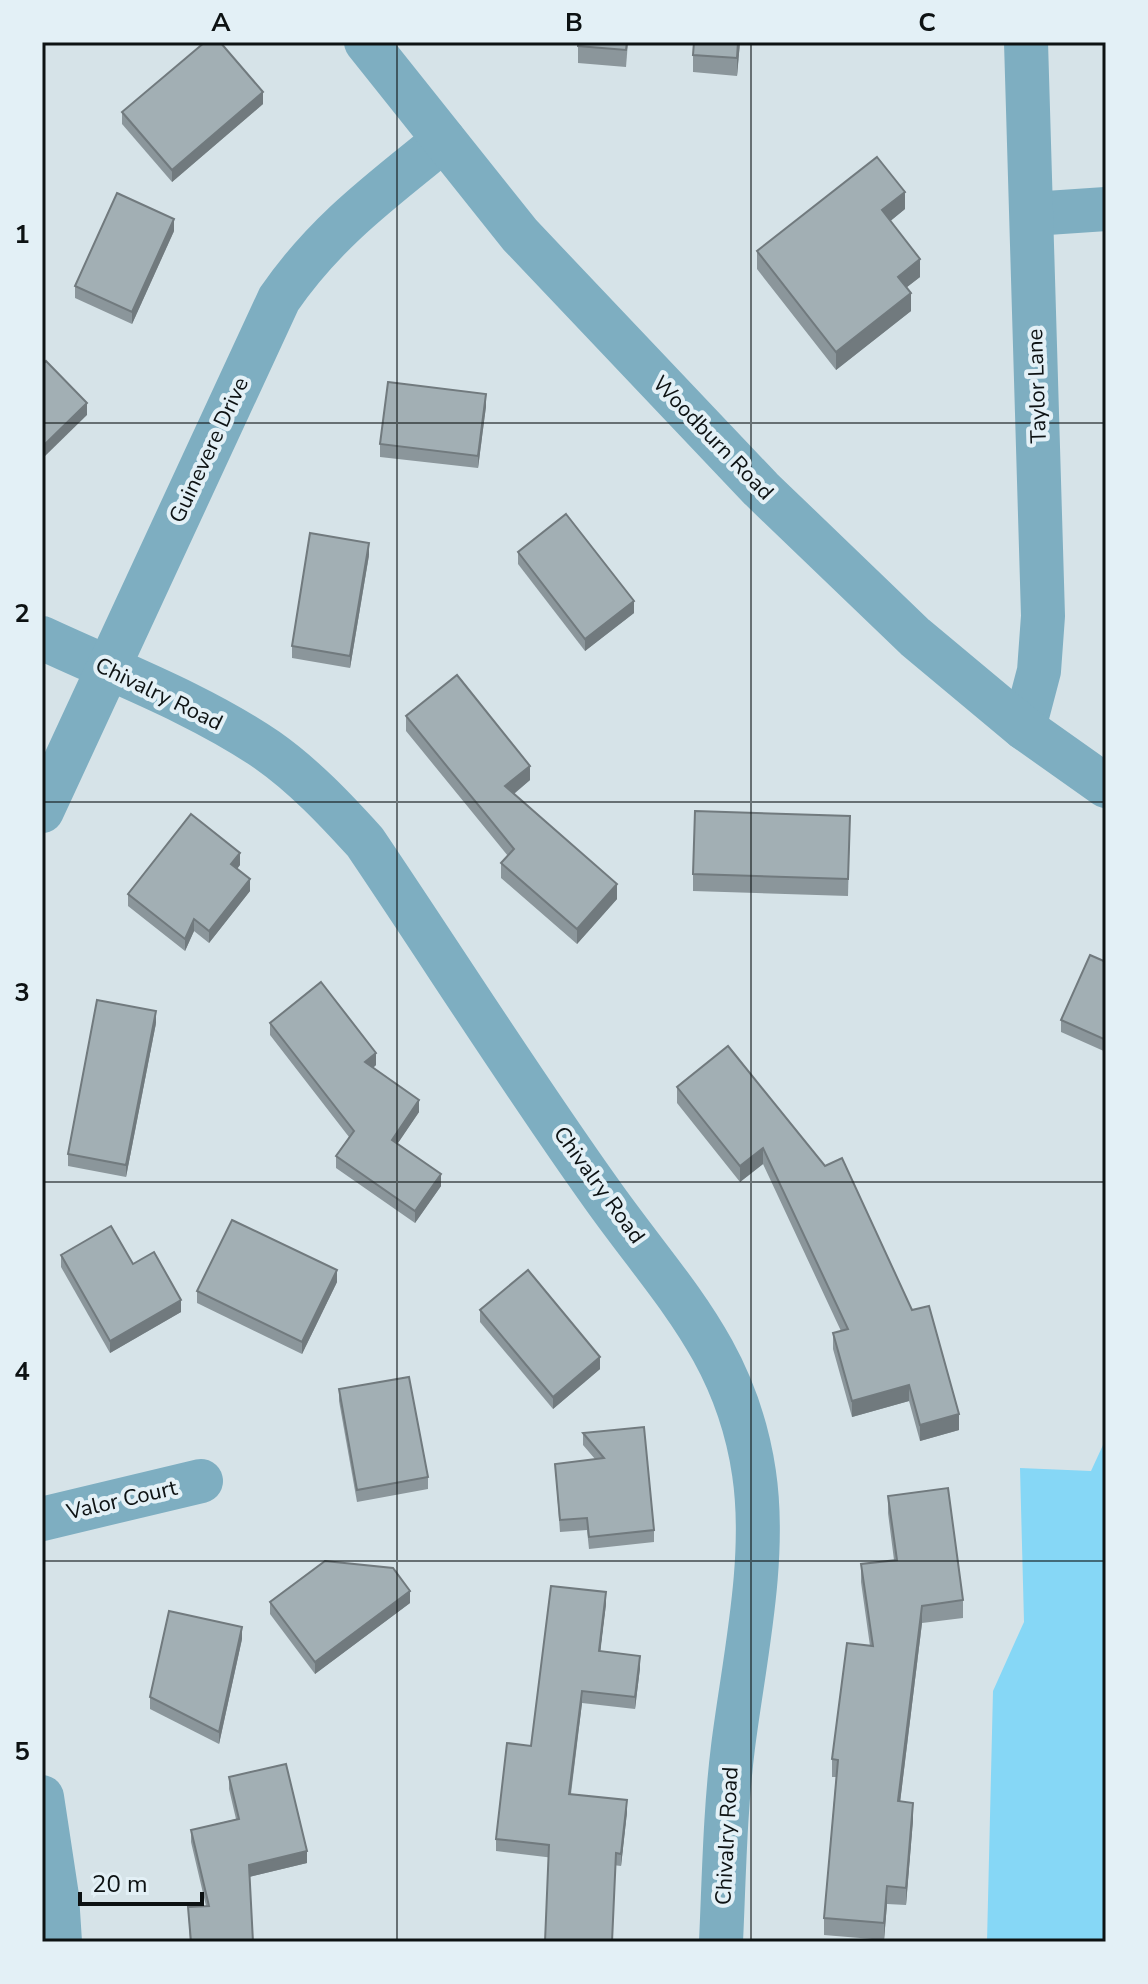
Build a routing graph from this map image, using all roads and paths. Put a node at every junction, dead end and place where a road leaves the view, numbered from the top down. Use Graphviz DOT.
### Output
graph roads {
  1 [pos="366,42"];
  2 [pos="1026,42"];
  3 [pos="444,140"];
  4 [pos="1106,209"];
  5 [pos="1032,214"];
  6 [pos="42,638"];
  7 [pos="107,668"];
  8 [pos="1024,728"];
  9 [pos="1106,786"];
  10 [pos="42,811"];
  11 [pos="201,1481"];
  12 [pos="42,1519"];
  13 [pos="42,1797"];
  14 [pos="60,1942"];
  15 [pos="721,1942"];
  1 -- 3 [label="street, Woodburn Road"];
  2 -- 5 [label="street, Taylor Lane"];
  3 -- 7 [label="street, Guinevere Drive"];
  3 -- 8 [label="street, Woodburn Road"];
  4 -- 5 [label="street"];
  5 -- 8 [label="street, Taylor Lane"];
  6 -- 7 [label="street, Chivalry Road"];
  7 -- 10 [label="street, Guinevere Drive"];
  7 -- 15 [label="street, Chivalry Road"];
  8 -- 9 [label="street, Woodburn Road"];
  11 -- 12 [label="street, Valor Court"];
  13 -- 14 [label="street"];
}
